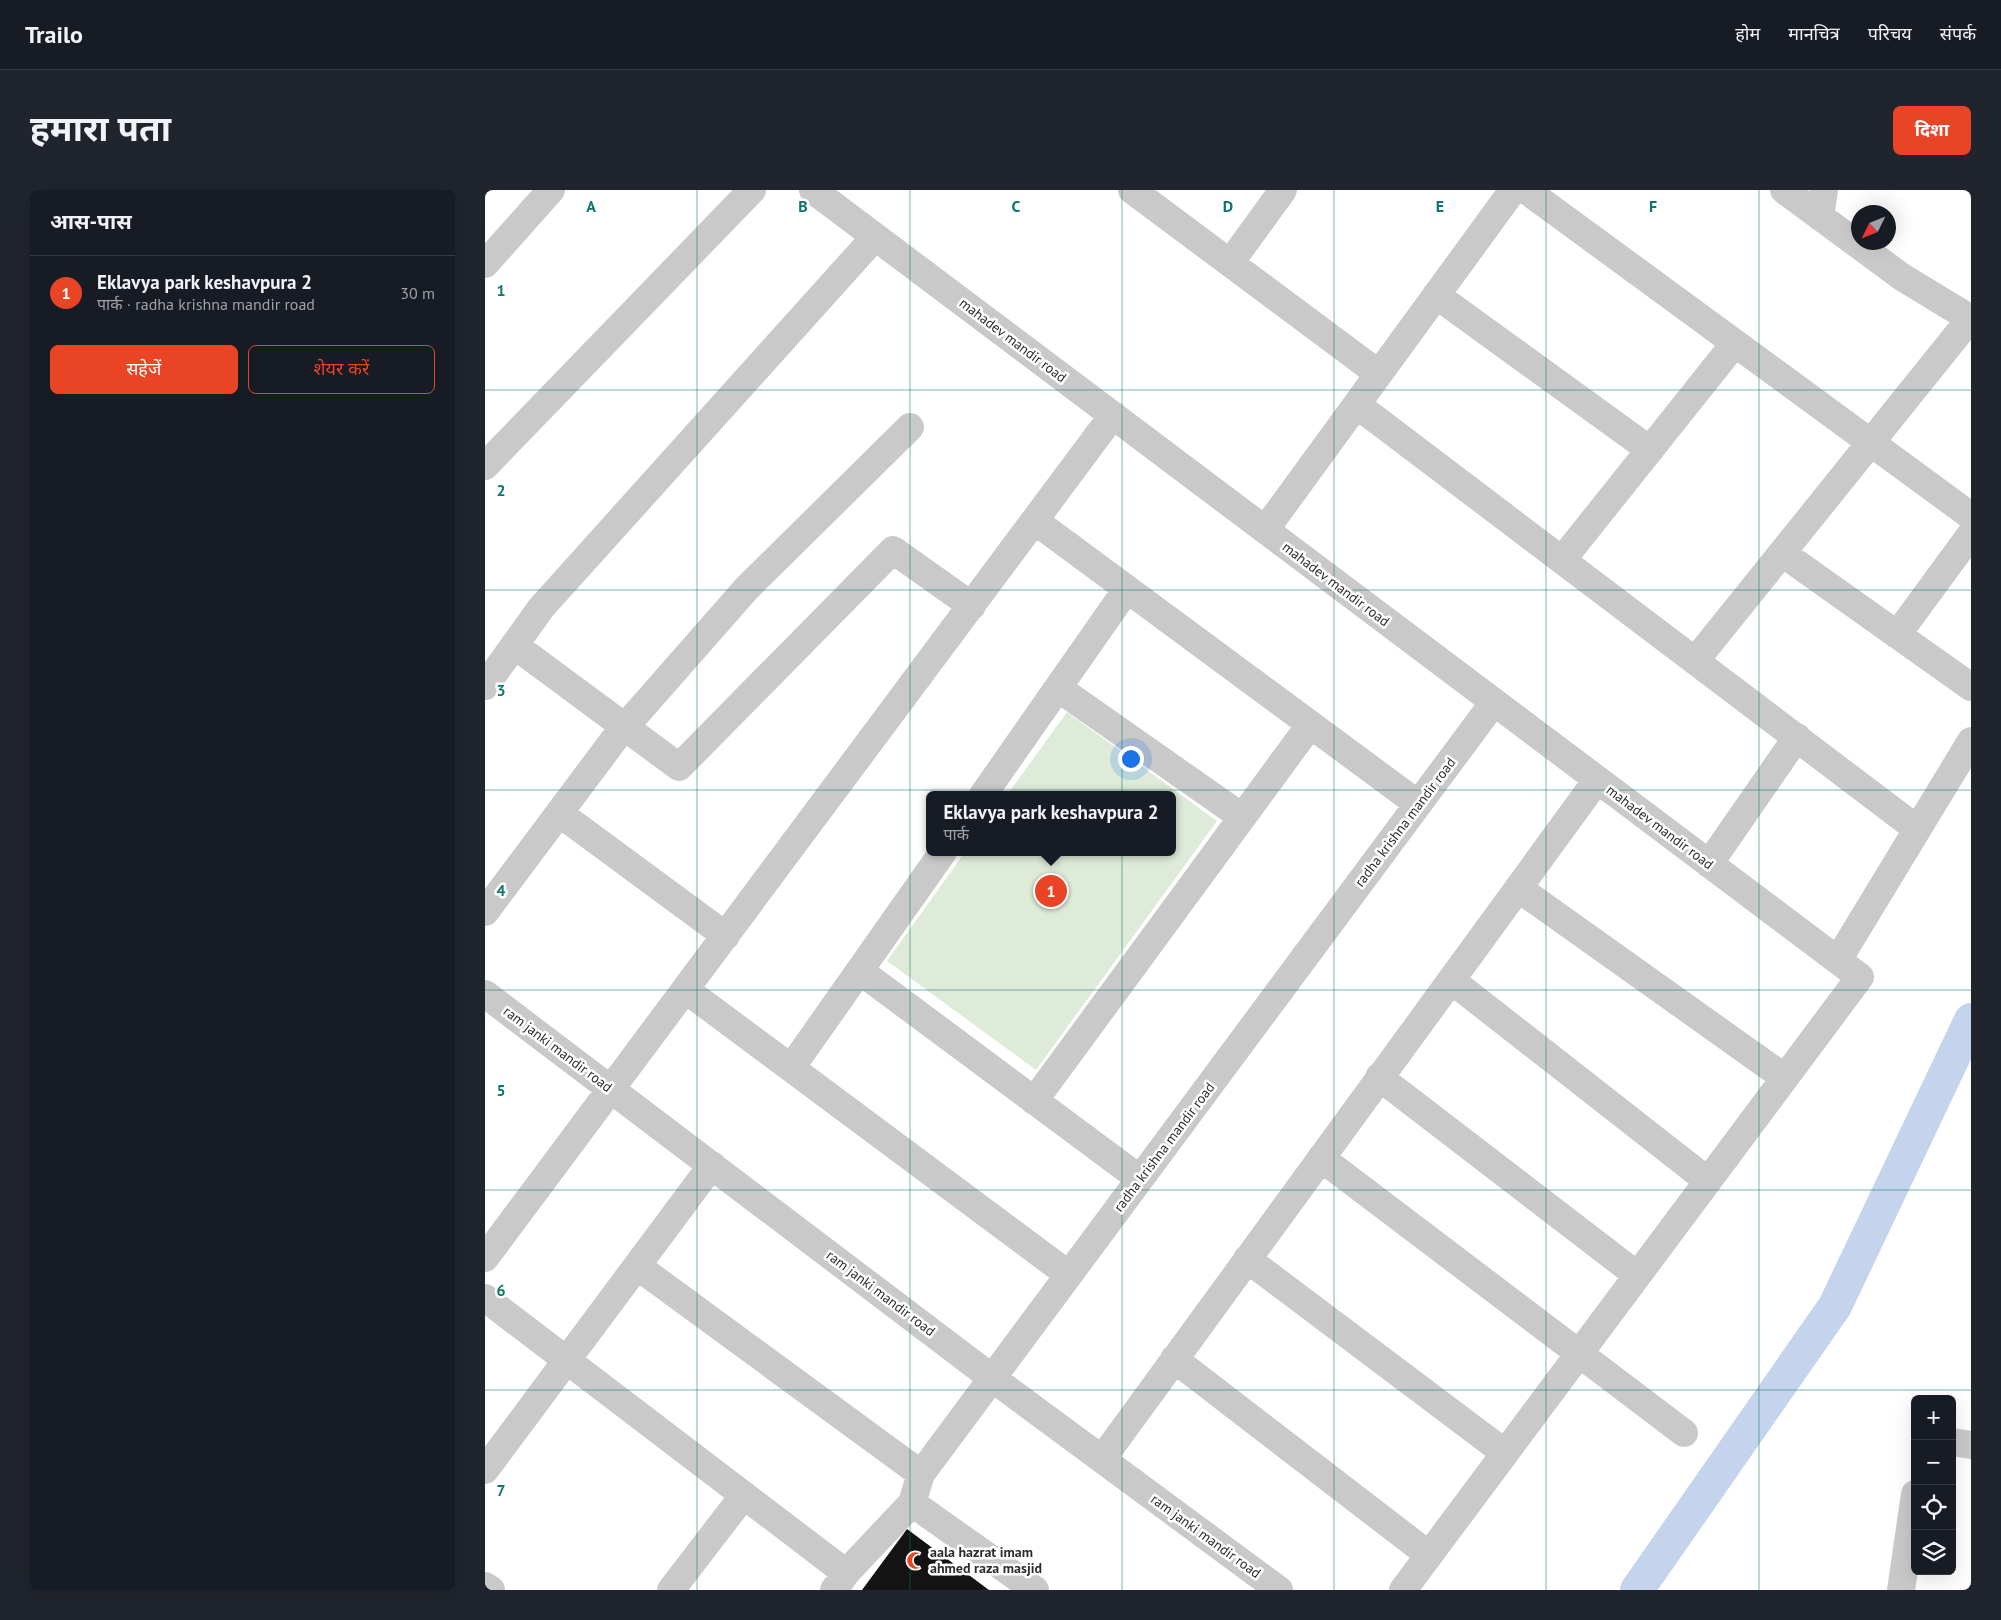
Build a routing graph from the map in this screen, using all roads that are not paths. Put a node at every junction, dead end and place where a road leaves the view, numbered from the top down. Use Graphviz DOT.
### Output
graph roads {
  1 [pos="551,190"];
  2 [pos="752,190"];
  3 [pos="813,190"];
  4 [pos="1132,190"];
  5 [pos="1283,190"];
  6 [pos="1513,190"];
  7 [pos="1525,190"];
  8 [pos="1784,190"];
  9 [pos="1824,190"];
  10 [pos="1820,217"];
  11 [pos="875,237"];
  12 [pos="1230,263"];
  13 [pos="485,264"];
  14 [pos="1436,295"];
  15 [pos="1971,319"];
  16 [pos="1735,343"];
  17 [pos="1379,374"];
  18 [pos="1357,405"];
  19 [pos="1113,415"];
  20 [pos="910,427"];
  21 [pos="1871,443"];
  22 [pos="1650,450"];
  23 [pos="485,466"];
  24 [pos="1971,516"];
  25 [pos="1035,521"];
  26 [pos="1265,530"];
  27 [pos="1971,534"];
  28 [pos="1782,553"];
  29 [pos="1562,560"];
  30 [pos="1127,589"];
  31 [pos="972,606"];
  32 [pos="1897,635"];
  33 [pos="514,646"];
  34 [pos="1695,661"];
  35 [pos="485,686"];
  36 [pos="1971,687"];
  37 [pos="1058,688"];
  38 [pos="1494,702"];
  39 [pos="1310,724"];
  40 [pos="625,727"];
  41 [pos="1797,737"];
  42 [pos="1971,741"];
  43 [pos="1597,780"];
  44 [pos="986,791"];
  45 [pos="1418,804"];
  46 [pos="559,813"];
  47 [pos="1242,817"];
  48 [pos="1917,829"];
  49 [pos="940,856"];
  50 [pos="1709,864"];
  51 [pos="1518,888"];
  52 [pos="485,912"];
  53 [pos="726,936"];
  54 [pos="1838,960"];
  55 [pos="860,971"];
  56 [pos="1451,980"];
  57 [pos="686,990"];
  58 [pos="485,994"];
  59 [pos="791,1068"];
  60 [pos="1379,1077"];
  61 [pos="1785,1078"];
  62 [pos="612,1090"];
  63 [pos="1034,1101"];
  64 [pos="1321,1158"];
  65 [pos="712,1166"];
  66 [pos="1140,1179"];
  67 [pos="1708,1181"];
  68 [pos="485,1258"];
  69 [pos="1247,1259"];
  70 [pos="637,1266"];
  71 [pos="1069,1275"];
  72 [pos="1637,1276"];
  73 [pos="485,1298"];
  74 [pos="1579,1354"];
  75 [pos="1174,1359"];
  76 [pos="567,1360"];
  77 [pos="992,1378"];
  78 [pos="1684,1433"];
  79 [pos="1956,1443"];
  80 [pos="1971,1445"];
  81 [pos="1505,1453"];
  82 [pos="1102,1459"];
  83 [pos="485,1470"];
  84 [pos="921,1474"];
  85 [pos="744,1495"];
  86 [pos="911,1503"];
  87 [pos="1911,1521"];
  88 [pos="1429,1555"];
  89 [pos="840,1582"];
  90 [pos="485,1586"];
  91 [pos="491,1590"];
  92 [pos="671,1590"];
  93 [pos="1035,1590"];
  94 [pos="1279,1590"];
  95 [pos="1403,1590"];
  96 [pos="1901,1590"];
  1 -- 13 [label="street"];
  2 -- 23 [label="street"];
  3 -- 11 [label="street, mahadev mandir road"];
  4 -- 12 [label="street"];
  5 -- 12 [label="street"];
  6 -- 14 [label="street"];
  7 -- 16 [label="street"];
  8 -- 10 [label="street"];
  9 -- 10 [label="street"];
  10 -- 15 [label="street"];
  11 -- 19 [label="street, mahadev mandir road"];
  11 -- 33 [label="street"];
  12 -- 17 [label="street"];
  14 -- 17 [label="street"];
  14 -- 22 [label="street"];
  15 -- 21 [label="street"];
  16 -- 21 [label="street"];
  16 -- 22 [label="street"];
  17 -- 18 [label="street"];
  18 -- 26 [label="street"];
  18 -- 29 [label="street"];
  19 -- 25 [label="street"];
  19 -- 26 [label="street, mahadev mandir road"];
  20 -- 40 [label="street"];
  21 -- 24 [label="street"];
  21 -- 28 [label="street"];
  22 -- 29 [label="street"];
  25 -- 30 [label="street"];
  25 -- 31 [label="street"];
  26 -- 38 [label="street, mahadev mandir road"];
  27 -- 32 [label="street"];
  28 -- 32 [label="street"];
  28 -- 34 [label="street"];
  29 -- 34 [label="street"];
  30 -- 37 [label="street"];
  30 -- 39 [label="street"];
  31 -- 40 [label="street"];
  31 -- 53 [label="street"];
  32 -- 36 [label="street"];
  33 -- 35 [label="street"];
  33 -- 40 [label="street"];
  34 -- 41 [label="street"];
  37 -- 44 [label="street"];
  37 -- 47 [label="street"];
  38 -- 43 [label="street, mahadev mandir road"];
  38 -- 45 [label="street, radha krishna mandir road"];
  39 -- 45 [label="street"];
  39 -- 47 [label="street"];
  40 -- 46 [label="street"];
  41 -- 48 [label="street"];
  41 -- 50 [label="street"];
  42 -- 48 [label="street"];
  43 -- 50 [label="street, mahadev mandir road"];
  43 -- 51 [label="street"];
  45 -- 66 [label="street, radha krishna mandir road"];
  46 -- 52 [label="street"];
  46 -- 53 [label="street"];
  47 -- 63 [label="street"];
  48 -- 54 [label="street"];
  49 -- 55 [label="street"];
  50 -- 54 [label="street, mahadev mandir road"];
  51 -- 56 [label="street"];
  51 -- 61 [label="street"];
  53 -- 57 [label="street"];
  54 -- 61 [label="street, mahadev mandir road"];
  55 -- 59 [label="street"];
  55 -- 63 [label="street"];
  56 -- 60 [label="street"];
  56 -- 67 [label="street"];
  57 -- 59 [label="street"];
  57 -- 62 [label="street"];
  58 -- 62 [label="street, ram janki mandir road"];
  59 -- 71 [label="street"];
  60 -- 64 [label="street"];
  60 -- 72 [label="street"];
  61 -- 67 [label="street"];
  62 -- 65 [label="street, ram janki mandir road"];
  62 -- 68 [label="street"];
  63 -- 66 [label="street"];
  64 -- 69 [label="street"];
  64 -- 74 [label="street"];
  65 -- 70 [label="street"];
  65 -- 77 [label="street, ram janki mandir road"];
  66 -- 71 [label="street, radha krishna mandir road"];
  67 -- 72 [label="street"];
  69 -- 75 [label="street"];
  69 -- 81 [label="street"];
  70 -- 76 [label="street"];
  70 -- 84 [label="street"];
  71 -- 77 [label="street, radha krishna mandir road"];
  72 -- 74 [label="street"];
  73 -- 76 [label="street"];
  74 -- 78 [label="street"];
  74 -- 81 [label="street"];
  75 -- 82 [label="street"];
  75 -- 88 [label="street"];
  76 -- 83 [label="street"];
  76 -- 85 [label="street"];
  77 -- 82 [label="street, ram janki mandir road"];
  77 -- 84 [label="street, radha krishna mandir road"];
  79 -- 80 [label="street"];
  81 -- 88 [label="street"];
  82 -- 94 [label="street, ram janki mandir road"];
  84 -- 86 [label="street, radha krishna mandir road"];
  85 -- 89 [label="street"];
  85 -- 92 [label="street"];
  86 -- 89 [label="street, radha krishna mandir road"];
  86 -- 93 [label="street"];
  87 -- 96 [label="street"];
  88 -- 95 [label="street"];
  90 -- 91 [label="street"];
}
